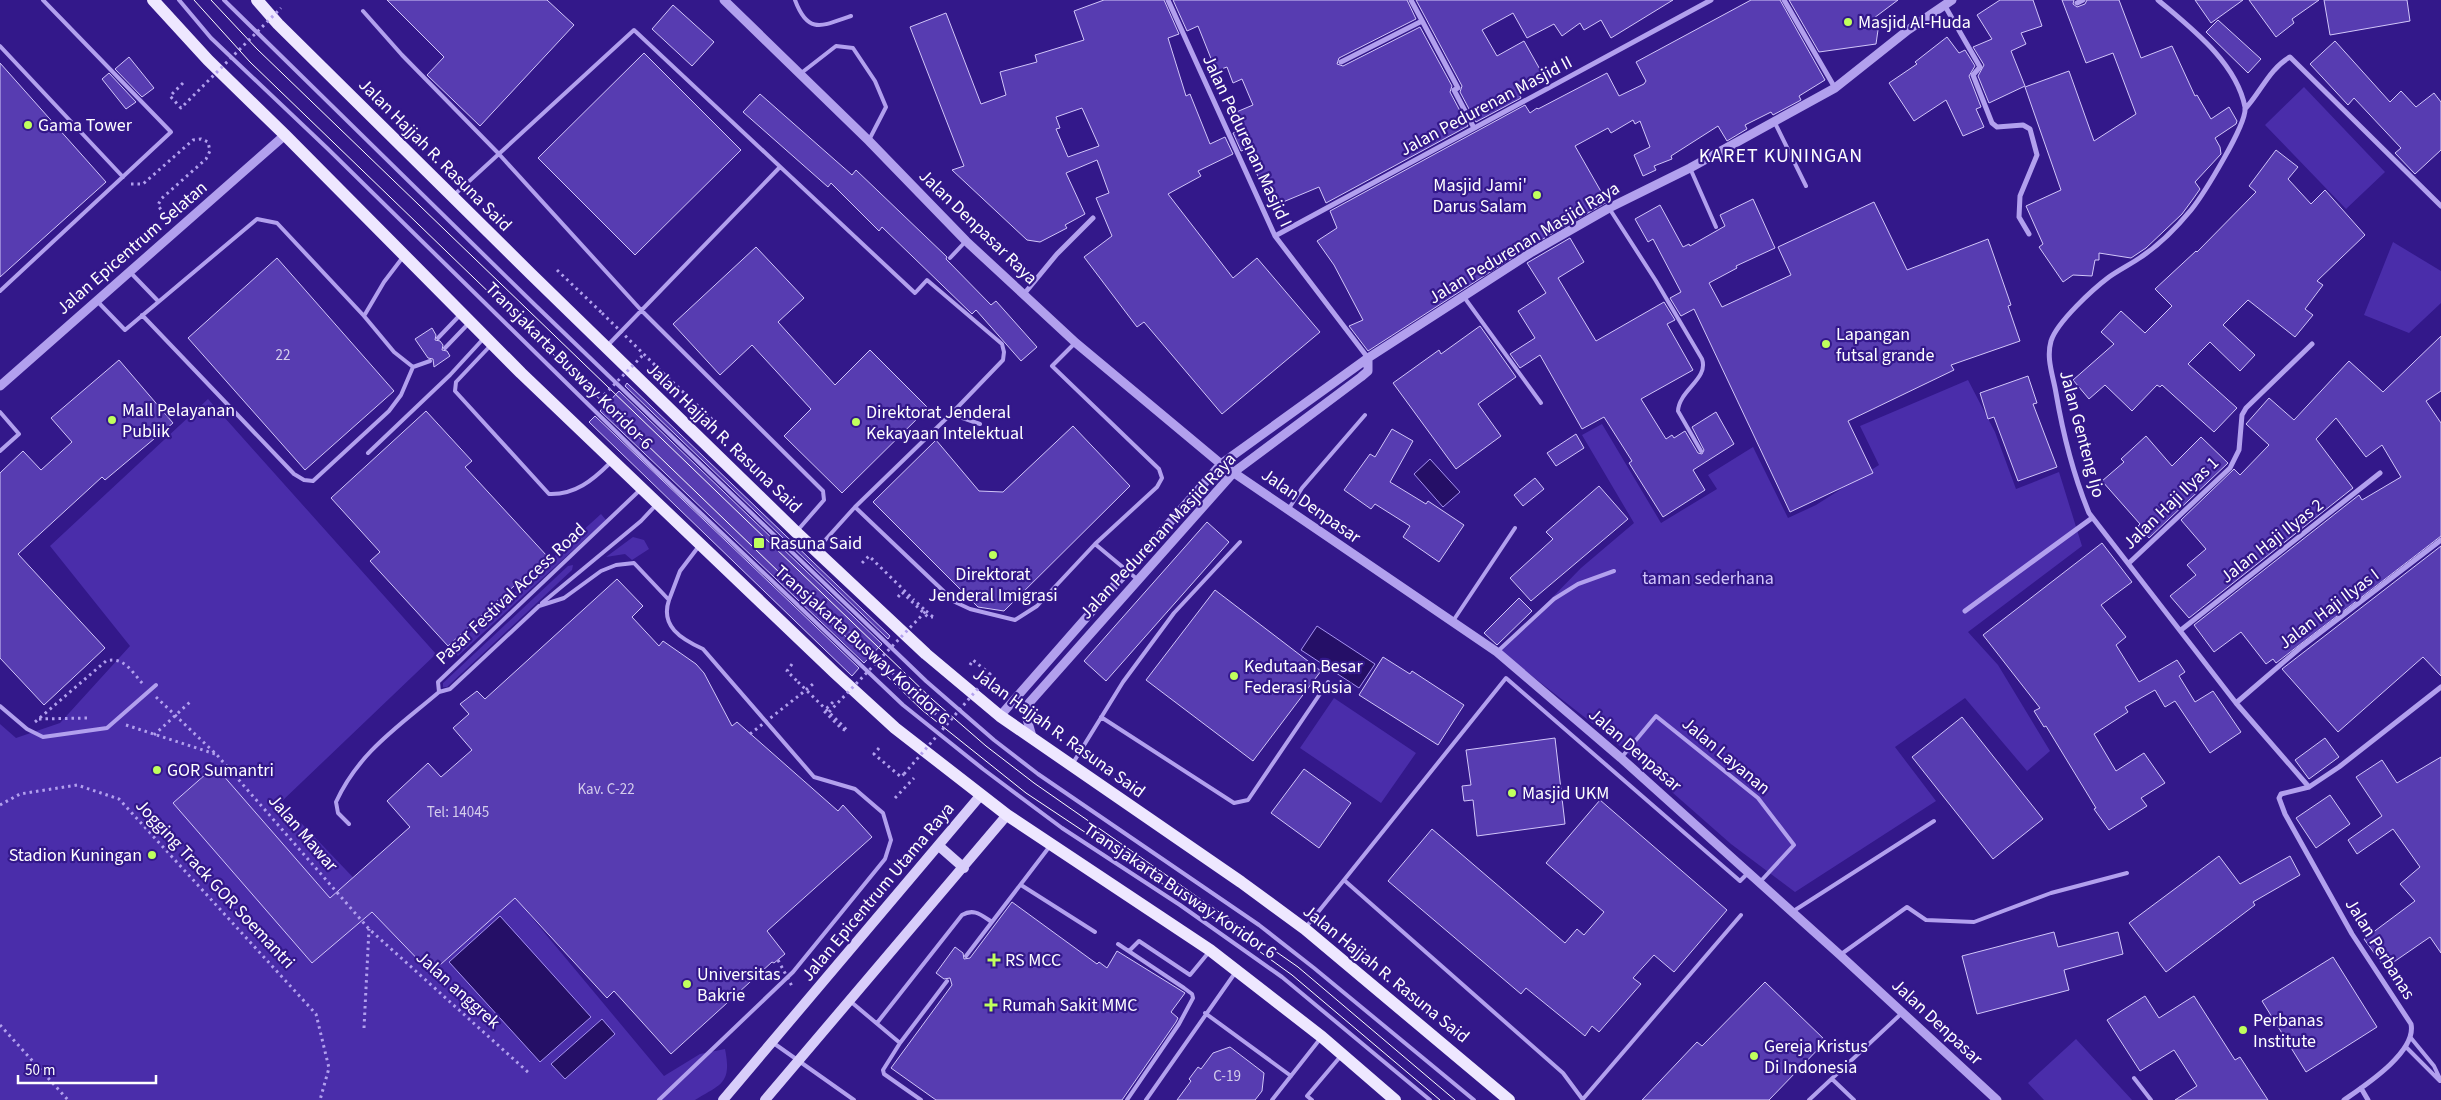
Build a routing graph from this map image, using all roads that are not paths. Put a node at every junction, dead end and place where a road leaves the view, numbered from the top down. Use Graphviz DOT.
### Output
graph roads {
  1 [pos="44,0"];
  2 [pos="153,0"];
  3 [pos="179,0"];
  4 [pos="224,0"];
  5 [pos="256,0"];
  6 [pos="724,0"];
  7 [pos="795,0"];
  8 [pos="1168,0"];
  9 [pos="1411,0"];
  10 [pos="1711,0"];
  11 [pos="1784,0"];
  12 [pos="2083,0"];
  13 [pos="2158,0"];
  14 [pos="1948,3"];
  15 [pos="2076,3"];
  16 [pos="363,11"];
  17 [pos="851,16"];
  18 [pos="1422,21"];
  19 [pos="0,46"];
  20 [pos="1341,62"];
  21 [pos="800,74"];
  22 [pos="1835,88"];
  23 [pos="2246,109"];
  24 [pos="1774,121"];
  25 [pos="1474,128"];
  26 [pos="285,135"];
  27 [pos="869,141"];
  28 [pos="498,153"];
  29 [pos="780,167"];
  30 [pos="1690,168"];
  31 [pos="123,177"];
  32 [pos="1806,186"];
  33 [pos="452,197"];
  34 [pos="2441,206"];
  35 [pos="1609,208"];
  36 [pos="1093,218"];
  37 [pos="1716,227"];
  38 [pos="2029,234"];
  39 [pos="1275,236"];
  40 [pos="966,241"];
  41 [pos="404,255"];
  42 [pos="950,258"];
  43 [pos="130,271"];
  44 [pos="0,291"];
  45 [pos="1024,294"];
  46 [pos="1464,297"];
  47 [pos="96,301"];
  48 [pos="158,301"];
  49 [pos="641,310"];
  50 [pos="142,315"];
  51 [pos="364,316"];
  52 [pos="466,317"];
  53 [pos="438,338"];
  54 [pos="489,340"];
  55 [pos="1076,343"];
  56 [pos="2312,344"];
  57 [pos="606,347"];
  58 [pos="445,348"];
  59 [pos="1368,358"];
  60 [pos="430,361"];
  61 [pos="413,367"];
  62 [pos="0,386"];
  63 [pos="1541,403"];
  64 [pos="0,412"];
  65 [pos="951,414"];
  66 [pos="1364,415"];
  67 [pos="980,424"];
  68 [pos="0,451"];
  69 [pos="1701,452"];
  70 [pos="368,453"];
  71 [pos="613,460"];
  72 [pos="1221,464"];
  73 [pos="1234,472"];
  74 [pos="2380,473"];
  75 [pos="642,489"];
  76 [pos="658,503"];
  77 [pos="855,507"];
  78 [pos="1288,510"];
  79 [pos="2092,518"];
  80 [pos="1515,528"];
  81 [pos="796,532"];
  82 [pos="2441,540"];
  83 [pos="1240,542"];
  84 [pos="701,544"];
  85 [pos="1095,544"];
  86 [pos="816,550"];
  87 [pos="2129,563"];
  88 [pos="1126,570"];
  89 [pos="1614,572"];
  90 [pos="1137,579"];
  91 [pos="669,600"];
  92 [pos="539,606"];
  93 [pos="1965,612"];
  94 [pos="1452,621"];
  95 [pos="2181,630"];
  96 [pos="1497,652"];
  97 [pos="1328,682"];
  98 [pos="156,685"];
  99 [pos="2441,687"];
  100 [pos="439,692"];
  101 [pos="2236,703"];
  102 [pos="0,706"];
  103 [pos="1000,716"];
  104 [pos="1101,716"];
  105 [pos="1033,740"];
  106 [pos="1621,758"];
  107 [pos="1072,766"];
  108 [pos="2309,787"];
  109 [pos="980,796"];
  110 [pos="1007,816"];
  111 [pos="1934,821"];
  112 [pos="349,824"];
  113 [pos="1051,844"];
  114 [pos="939,846"];
  115 [pos="964,868"];
  116 [pos="1748,872"];
  117 [pos="2127,873"];
  118 [pos="1344,880"];
  119 [pos="1759,883"];
  120 [pos="1020,885"];
  121 [pos="1792,912"];
  122 [pos="1741,915"];
  123 [pos="992,922"];
  124 [pos="1304,929"];
  125 [pos="1095,932"];
  126 [pos="1118,944"];
  127 [pos="1210,950"];
  128 [pos="1129,951"];
  129 [pos="1840,955"];
  130 [pos="966,956"];
  131 [pos="1237,970"];
  132 [pos="947,981"];
  133 [pos="850,1000"];
  134 [pos="1903,1012"];
  135 [pos="1205,1013"];
  136 [pos="877,1023"];
  137 [pos="1322,1037"];
  138 [pos="2411,1038"];
  139 [pos="772,1042"];
  140 [pos="900,1043"];
  141 [pos="2405,1049"];
  142 [pos="1342,1054"];
  143 [pos="798,1061"];
  144 [pos="1291,1076"];
  145 [pos="2134,1078"];
  146 [pos="1832,1079"];
  147 [pos="2441,1082"];
  148 [pos="2361,1088"];
  149 [pos="1307,1096"];
  150 [pos="659,1100"];
  151 [pos="723,1100"];
  152 [pos="765,1100"];
  153 [pos="854,1100"];
  154 [pos="921,1100"];
  155 [pos="1127,1100"];
  156 [pos="1146,1100"];
  157 [pos="1272,1100"];
  158 [pos="1303,1100"];
  159 [pos="1312,1100"];
  160 [pos="1395,1100"];
  161 [pos="1430,1100"];
  162 [pos="1474,1100"];
  163 [pos="1509,1100"];
  164 [pos="1583,1100"];
  165 [pos="1809,1100"];
  166 [pos="1854,1100"];
  167 [pos="1997,1100"];
  168 [pos="2151,1100"];
  169 [pos="2344,1100"];
  170 [pos="2368,1100"];
  1 -- 31 [label="lane"];
  2 -- 26 [label="main road"];
  3 -- 161 [label="lane, Transjakarta Busway Koridor 6"];
  4 -- 162 [label="lane, Transjakarta Busway Koridor 6"];
  5 -- 33 [label="main road, Jalan Hajjah R. Rasuna Said"];
  6 -- 21 [label="street, Jalan Denpasar Raya"];
  7 -- 17 [label="lane"];
  8 -- 39 [label="street, Jalan Pedurenan Masjid I"];
  9 -- 18 [label="street"];
  10 -- 25 [label="street, Jalan Pedurenan Masjid II"];
  11 -- 22 [label="street"];
  12 -- 15 [label="street"];
  13 -- 23 [label="street"];
  14 -- 22 [label="street, Jalan Pedurenan Masjid Raya"];
  14 -- 38 [label="street"];
  16 -- 28 [label="lane"];
  18 -- 20 [label="street"];
  18 -- 25 [label="street"];
  19 -- 31 [label="lane"];
  21 -- 27 [label="street, Jalan Denpasar Raya"];
  21 -- 27 [label="lane"];
  22 -- 24 [label="street, Jalan Pedurenan Masjid Raya"];
  23 -- 34 [label="street, Jalan Genteng Ijo"];
  23 -- 79 [label="street, Jalan Genteng Ijo"];
  24 -- 30 [label="street, Jalan Pedurenan Masjid Raya"];
  24 -- 32 [label="lane"];
  25 -- 39 [label="street, Jalan Pedurenan Masjid II"];
  26 -- 41 [label="main road"];
  26 -- 43 [label="street, Jalan Epicentrum Selatan"];
  27 -- 40 [label="street, Jalan Denpasar Raya"];
  28 -- 29 [label="lane"];
  28 -- 33 [label="lane"];
  28 -- 49 [label="lane"];
  29 -- 49 [label="lane"];
  29 -- 65 [label="lane"];
  30 -- 35 [label="street, Jalan Pedurenan Masjid Raya"];
  30 -- 37 [label="lane"];
  31 -- 44 [label="lane"];
  33 -- 57 [label="main road, Jalan Hajjah R. Rasuna Said"];
  35 -- 46 [label="street, Jalan Pedurenan Masjid Raya"];
  35 -- 69 [label="lane"];
  36 -- 45 [label="street"];
  39 -- 59 [label="street, Jalan Pedurenan Masjid I"];
  40 -- 42 [label="lane"];
  40 -- 45 [label="street, Jalan Denpasar Raya"];
  41 -- 51 [label="lane"];
  41 -- 52 [label="main road"];
  43 -- 47 [label="street, Jalan Epicentrum Selatan"];
  43 -- 48 [label="lane"];
  45 -- 55 [label="street, Jalan Denpasar Raya"];
  46 -- 59 [label="street, Jalan Pedurenan Masjid Raya"];
  46 -- 63 [label="lane"];
  47 -- 50 [label="lane"];
  47 -- 62 [label="street, Jalan Epicentrum Selatan"];
  48 -- 50 [label="lane"];
  48 -- 51 [label="lane"];
  49 -- 57 [label="lane"];
  49 -- 81 [label="lane"];
  50 -- 61 [label="lane"];
  51 -- 61 [label="lane"];
  52 -- 53 [label="lane"];
  52 -- 54 [label="main road"];
  52 -- 58 [label="lane"];
  54 -- 70 [label="lane"];
  54 -- 71 [label="main road"];
  54 -- 71 [label="lane"];
  55 -- 72 [label="street, Jalan Denpasar Raya"];
  55 -- 85 [label="lane"];
  56 -- 87 [label="street, Jalan Haji Ilyas 1"];
  57 -- 81 [label="main road, Jalan Hajjah R. Rasuna Said"];
  59 -- 72 [label="street, Jalan Pedurenan Masjid Raya"];
  59 -- 73 [label="street, Jalan Pedurenan Masjid Raya"];
  60 -- 61 [label="lane"];
  64 -- 68 [label="lane"];
  65 -- 67 [label="lane"];
  65 -- 77 [label="lane"];
  66 -- 78 [label="lane"];
  71 -- 75 [label="main road"];
  72 -- 73 [label="street, Jalan Denpasar"];
  72 -- 88 [label="street, Jalan Pedurenan Masjid Raya"];
  73 -- 78 [label="street, Jalan Denpasar"];
  73 -- 90 [label="street, Jalan Pedurenan Masjid Raya"];
  74 -- 95 [label="street, Jalan Haji Ilyas 2"];
  75 -- 76 [label="main road"];
  75 -- 100 [label="lane, Pasar Festival Access Road"];
  76 -- 84 [label="main road"];
  76 -- 92 [label="lane, Pasar Festival Access Road"];
  77 -- 85 [label="lane"];
  77 -- 86 [label="lane"];
  78 -- 94 [label="street, Jalan Denpasar"];
  79 -- 87 [label="street, Jalan Genteng Ijo"];
  79 -- 93 [label="street"];
  80 -- 94 [label="lane"];
  81 -- 86 [label="main road, Jalan Hajjah R. Rasuna Said"];
  82 -- 101 [label="street, Jalan Haji Ilyas I"];
  83 -- 104 [label="lane"];
  84 -- 91 [label="lane"];
  84 -- 109 [label="main road"];
  85 -- 88 [label="lane"];
  86 -- 103 [label="main road, Jalan Hajjah R. Rasuna Said"];
  87 -- 95 [label="street, Jalan Genteng Ijo"];
  88 -- 90 [label="lane"];
  88 -- 103 [label="street, Jalan Pedurenan Masjid Raya"];
  89 -- 96 [label="lane"];
  90 -- 105 [label="street, Jalan Pedurenan Masjid Raya"];
  91 -- 92 [label="lane, Pasar Festival Access Road"];
  91 -- 150 [label="lane"];
  92 -- 100 [label="lane, Pasar Festival Access Road"];
  94 -- 96 [label="street, Jalan Denpasar"];
  95 -- 101 [label="street, Jalan Genteng Ijo"];
  96 -- 106 [label="street, Jalan Denpasar"];
  97 -- 104 [label="lane"];
  98 -- 102 [label="lane"];
  99 -- 108 [label="street"];
  100 -- 112 [label="lane"];
  101 -- 108 [label="street, Jalan Genteng Ijo"];
  103 -- 105 [label="main road, Jalan Hajjah R. Rasuna Said"];
  104 -- 107 [label="lane"];
  105 -- 107 [label="main road, Jalan Hajjah R. Rasuna Said"];
  106 -- 116 [label="street, Jalan Denpasar"];
  106 -- 119 [label="lane, Jalan Layanan"];
  107 -- 124 [label="main road, Jalan Hajjah R. Rasuna Said"];
  108 -- 138 [label="street, Jalan Perbanas"];
  109 -- 110 [label="main road"];
  109 -- 114 [label="main road, Jalan Epicentrum Utama Raya"];
  110 -- 113 [label="main road"];
  110 -- 115 [label="main road"];
  111 -- 121 [label="lane"];
  113 -- 120 [label="lane"];
  113 -- 127 [label="main road"];
  114 -- 115 [label="main road"];
  114 -- 139 [label="main road, Jalan Epicentrum Utama Raya"];
  115 -- 133 [label="main road"];
  116 -- 118 [label="lane"];
  116 -- 119 [label="street, Jalan Denpasar"];
  117 -- 129 [label="lane"];
  118 -- 124 [label="lane"];
  118 -- 164 [label="lane"];
  119 -- 121 [label="street, Jalan Denpasar"];
  120 -- 123 [label="lane"];
  120 -- 125 [label="lane"];
  121 -- 129 [label="street, Jalan Denpasar"];
  122 -- 164 [label="lane"];
  123 -- 130 [label="lane"];
  123 -- 136 [label="lane"];
  124 -- 163 [label="main road, Jalan Hajjah R. Rasuna Said"];
  126 -- 128 [label="lane"];
  127 -- 128 [label="lane"];
  127 -- 131 [label="main road"];
  128 -- 155 [label="lane"];
  129 -- 134 [label="street, Jalan Denpasar"];
  131 -- 135 [label="lane"];
  131 -- 137 [label="main road"];
  132 -- 140 [label="lane"];
  133 -- 136 [label="lane"];
  133 -- 143 [label="main road"];
  134 -- 146 [label="lane"];
  134 -- 167 [label="street, Jalan Denpasar"];
  135 -- 144 [label="lane"];
  135 -- 156 [label="lane"];
  136 -- 140 [label="lane"];
  137 -- 142 [label="main road"];
  137 -- 144 [label="lane"];
  138 -- 141 [label="street"];
  138 -- 147 [label="lane"];
  139 -- 143 [label="lane"];
  139 -- 151 [label="main road, Jalan Epicentrum Utama Raya"];
  140 -- 154 [label="lane"];
  141 -- 147 [label="lane"];
  141 -- 148 [label="street"];
  142 -- 149 [label="lane"];
  142 -- 160 [label="main road"];
  143 -- 152 [label="main road"];
  143 -- 153 [label="lane"];
  144 -- 157 [label="lane"];
  145 -- 168 [label="lane"];
  146 -- 165 [label="lane"];
  146 -- 166 [label="lane"];
  148 -- 169 [label="street"];
  148 -- 170 [label="street"];
  149 -- 158 [label="lane"];
  149 -- 159 [label="lane"];
}
